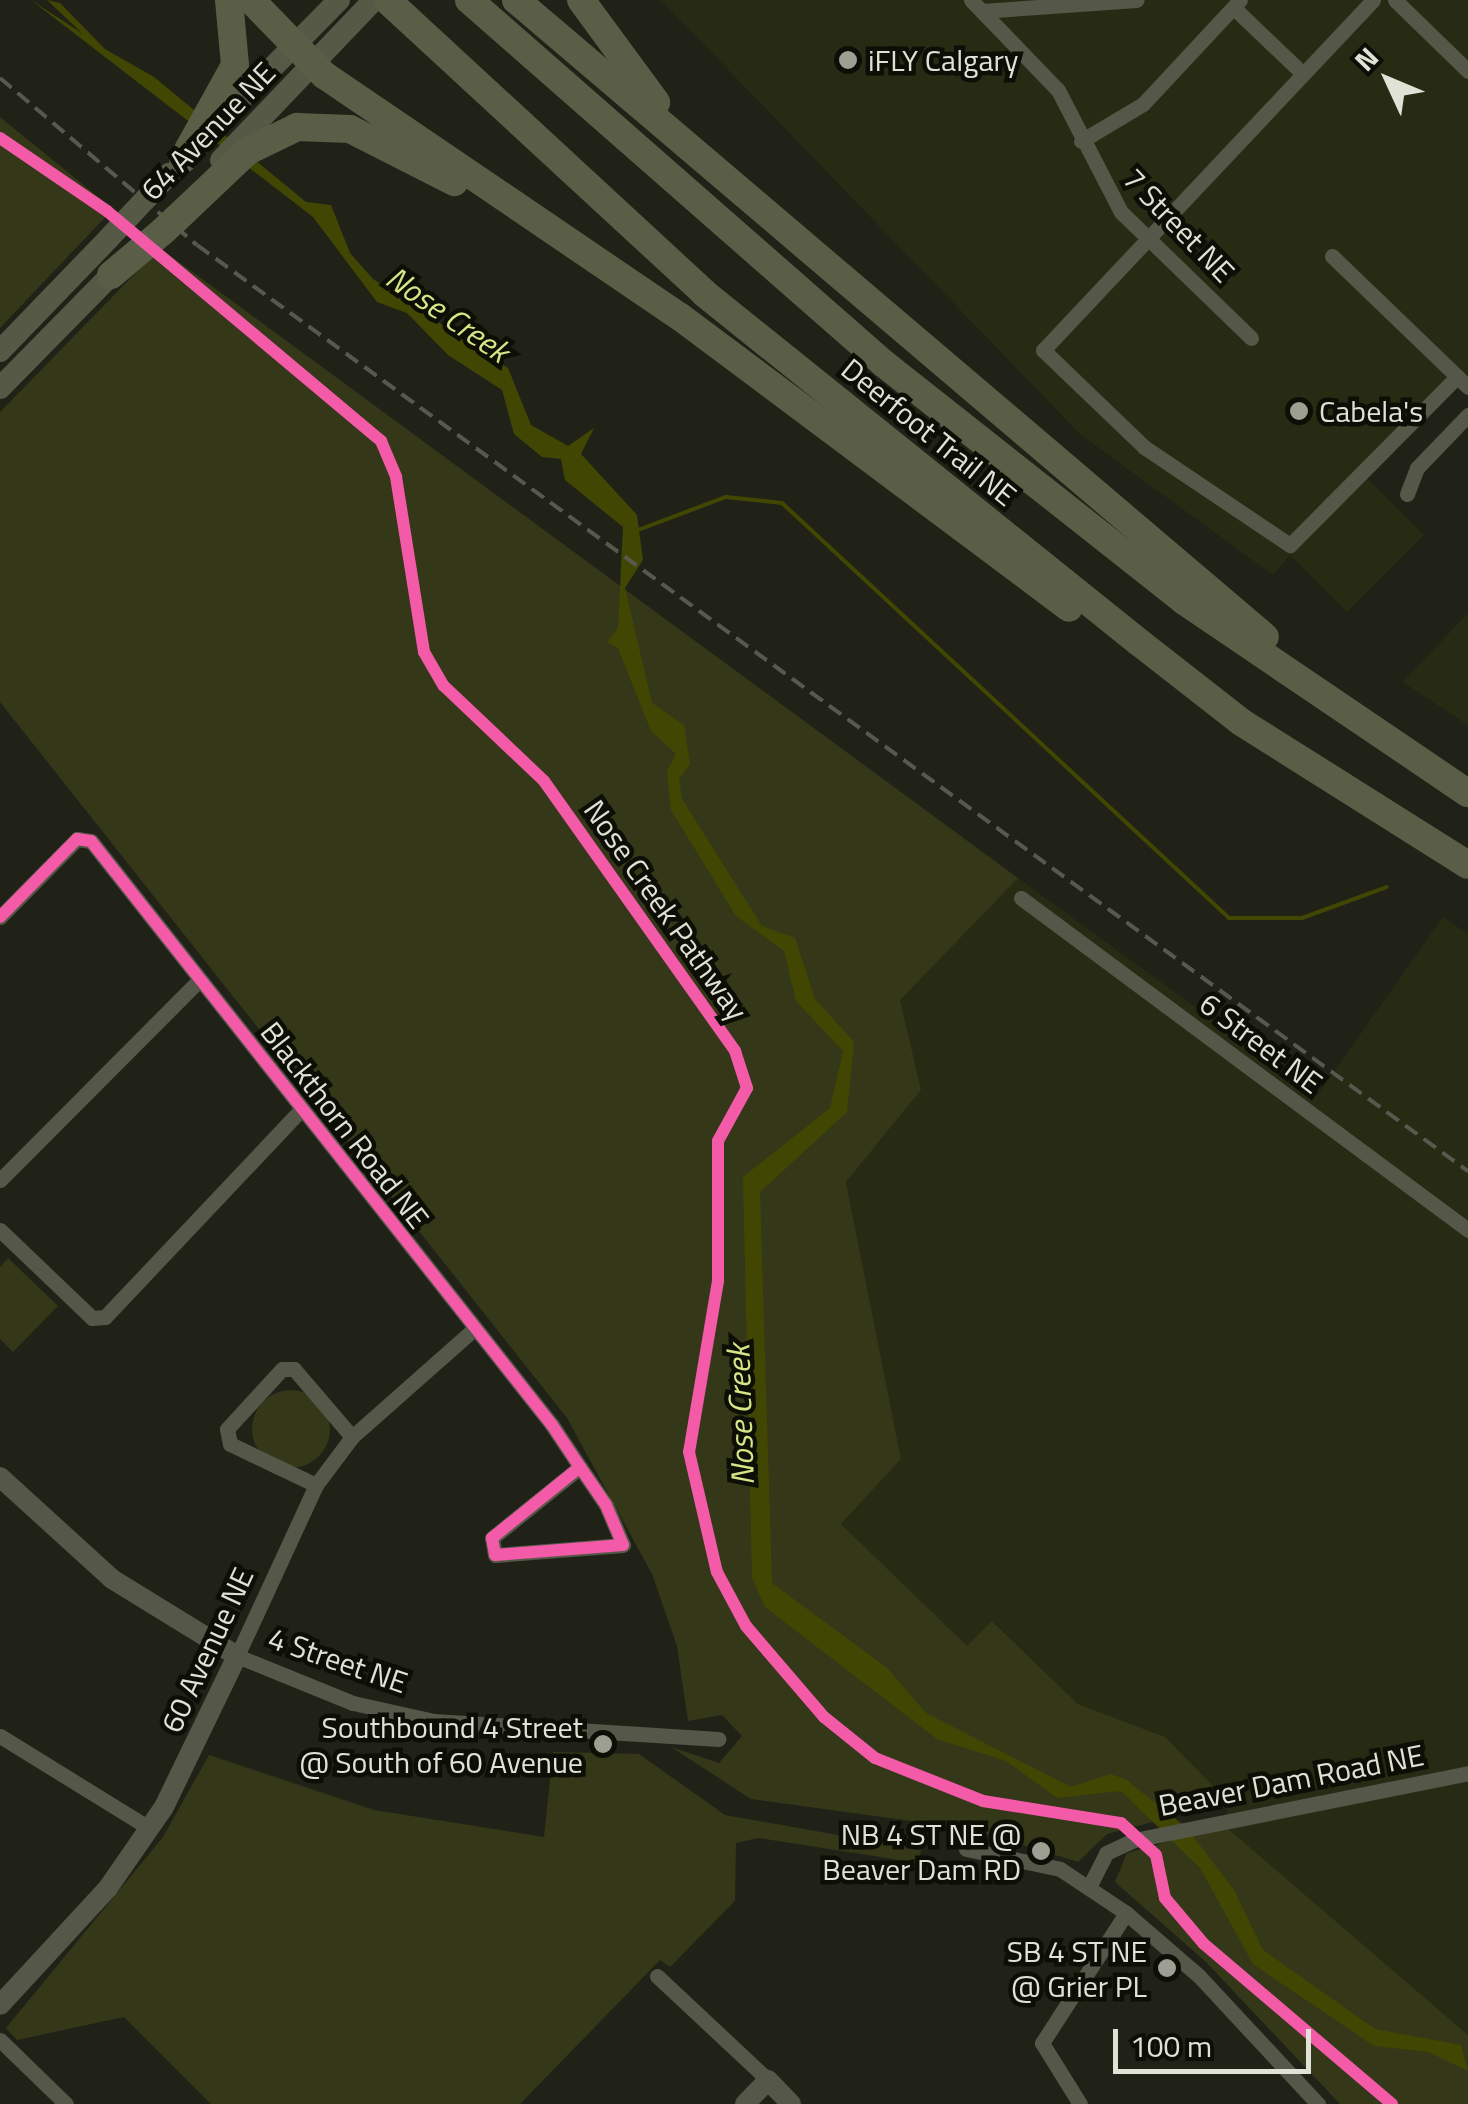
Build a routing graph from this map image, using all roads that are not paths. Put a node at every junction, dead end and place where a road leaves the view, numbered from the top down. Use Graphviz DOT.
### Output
graph roads {
  1 [pos="229,0"];
  2 [pos="251,0"];
  3 [pos="374,0"];
  4 [pos="387,0"];
  5 [pos="469,0"];
  6 [pos="516,0"];
  7 [pos="582,0"];
  8 [pos="1137,0"];
  9 [pos="1373,0"];
  10 [pos="1395,0"];
  11 [pos="338,2"];
  12 [pos="1237,4"];
  13 [pos="977,5"];
  14 [pos="302,56"];
  15 [pos="1468,72"];
  16 [pos="1302,73"];
  17 [pos="1081,141"];
  18 [pos="176,166"];
  19 [pos="549,230"];
  20 [pos="156,233"];
  21 [pos="1146,236"];
  22 [pos="1332,256"];
  23 [pos="111,276"];
  24 [pos="872,311"];
  25 [pos="1251,338"];
  26 [pos="0,351"];
  27 [pos="1462,382"];
  28 [pos="0,388"];
  29 [pos="1468,415"];
  30 [pos="1407,494"];
  31 [pos="1140,643"];
  32 [pos="1468,783"];
  33 [pos="1468,793"];
  34 [pos="1468,866"];
  35 [pos="1022,898"];
  36 [pos="0,916"];
  37 [pos="198,981"];
  38 [pos="301,1110"];
  39 [pos="0,1180"];
  40 [pos="0,1230"];
  41 [pos="1468,1230"];
  42 [pos="474,1328"];
  43 [pos="352,1436"];
  44 [pos="580,1467"];
  45 [pos="0,1477"];
  46 [pos="316,1486"];
  47 [pos="237,1656"];
  48 [pos="0,1736"];
  49 [pos="718,1740"];
  50 [pos="1468,1774"];
  51 [pos="148,1828"];
  52 [pos="966,1849"];
  53 [pos="1090,1887"];
  54 [pos="1126,1913"];
  55 [pos="657,1976"];
  56 [pos="0,2005"];
  57 [pos="0,2040"];
  58 [pos="768,2080"];
  59 [pos="66,2104"];
  60 [pos="745,2104"];
  61 [pos="792,2104"];
  62 [pos="1080,2104"];
  63 [pos="1318,2104"];
  1 -- 18 [label="highway"];
  2 -- 14 [label="highway"];
  3 -- 14 [label="main road, 64 Avenue NE"];
  4 -- 31 [label="highway, Deerfoot Trail NE"];
  5 -- 33 [label="highway, Deerfoot Trail NE"];
  6 -- 24 [label="highway"];
  7 -- 24 [label="highway"];
  8 -- 13 [label="street"];
  9 -- 16 [label="street"];
  10 -- 15 [label="street"];
  11 -- 14 [label="main road, 64 Avenue NE"];
  12 -- 16 [label="street"];
  12 -- 17 [label="street"];
  13 -- 17 [label="street, 7 Street NE"];
  14 -- 18 [label="main road, 64 Avenue NE"];
  14 -- 19 [label="highway"];
  14 -- 20 [label="main road, 64 Avenue NE"];
  16 -- 21 [label="street"];
  17 -- 21 [label="street, 7 Street NE"];
  18 -- 26 [label="main road, 64 Avenue NE, bridge"];
  19 -- 20 [label="highway"];
  19 -- 31 [label="highway"];
  20 -- 23 [label="highway"];
  21 -- 25 [label="street, 7 Street NE"];
  21 -- 27 [label="street"];
  22 -- 27 [label="street"];
  23 -- 28 [label="main road"];
  24 -- 32 [label="highway"];
  29 -- 30 [label="street"];
  31 -- 34 [label="highway, Deerfoot Trail NE"];
  35 -- 41 [label="street, 6 Street NE"];
  36 -- 37 [label="street, Blackthorn Road NE"];
  37 -- 38 [label="street, Blackthorn Road NE"];
  37 -- 39 [label="street"];
  38 -- 40 [label="street"];
  38 -- 42 [label="street, Blackthorn Road NE"];
  42 -- 43 [label="street, 60 Avenue NE"];
  42 -- 44 [label="street, Blackthorn Road NE"];
  43 -- 46 [label="street, 60 Avenue NE"];
  43 -- 46 [label="street"];
  44 -- 44 [label="street, Blackthorn Road NE"];
  45 -- 47 [label="street, 4 Street NE"];
  46 -- 47 [label="street, 60 Avenue NE"];
  47 -- 49 [label="street, 4 Street NE"];
  47 -- 51 [label="street, 60 Avenue NE"];
  48 -- 51 [label="street"];
  50 -- 53 [label="street, Beaver Dam Road NE"];
  51 -- 56 [label="street, 60 Avenue NE"];
  52 -- 53 [label="street"];
  53 -- 54 [label="street"];
  54 -- 62 [label="street"];
  54 -- 63 [label="street"];
  55 -- 58 [label="street"];
  57 -- 59 [label="street"];
  58 -- 60 [label="street"];
  58 -- 61 [label="street"];
}
